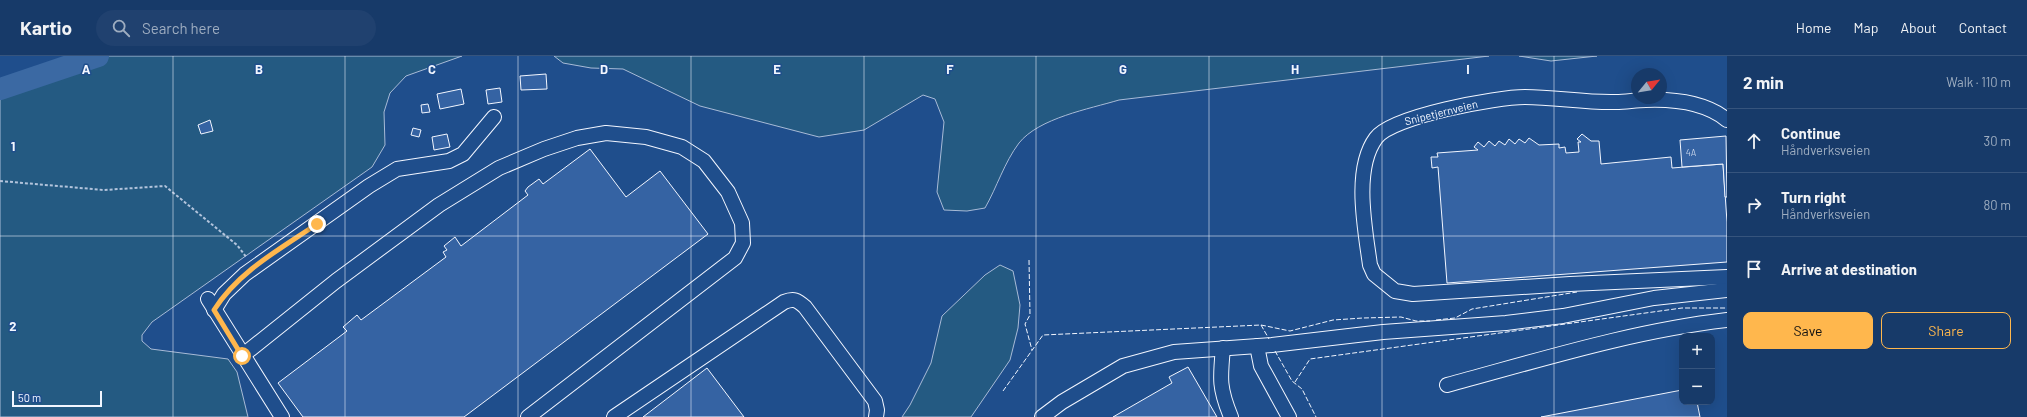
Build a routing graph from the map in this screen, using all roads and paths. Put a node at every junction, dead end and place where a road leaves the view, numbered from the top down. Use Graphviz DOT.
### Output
graph roads {
  1 [pos="494,117"];
  2 [pos="1727,120"];
  3 [pos="0,181"];
  4 [pos="253,268"];
  5 [pos="1727,277"];
  6 [pos="1727,290"];
  7 [pos="1727,320"];
  8 [pos="1257,346"];
  9 [pos="1223,348"];
  10 [pos="242,356"];
  11 [pos="1448,385"];
  12 [pos="282,417"];
  13 [pos="528,417"];
  14 [pos="614,417"];
  15 [pos="876,417"];
  16 [pos="1042,417"];
  17 [pos="1231,417"];
  18 [pos="1289,417"];
  1 -- 4 [label="street"];
  2 -- 5 [label="street, Snipetjernveien"];
  3 -- 4 [label="path"];
  4 -- 10 [label="street"];
  6 -- 8 [label="street"];
  7 -- 11 [label="street"];
  8 -- 9 [label="street"];
  8 -- 18 [label="street"];
  9 -- 16 [label="street"];
  9 -- 17 [label="street"];
  10 -- 12 [label="street"];
  10 -- 13 [label="street"];
  14 -- 15 [label="street"];
}
